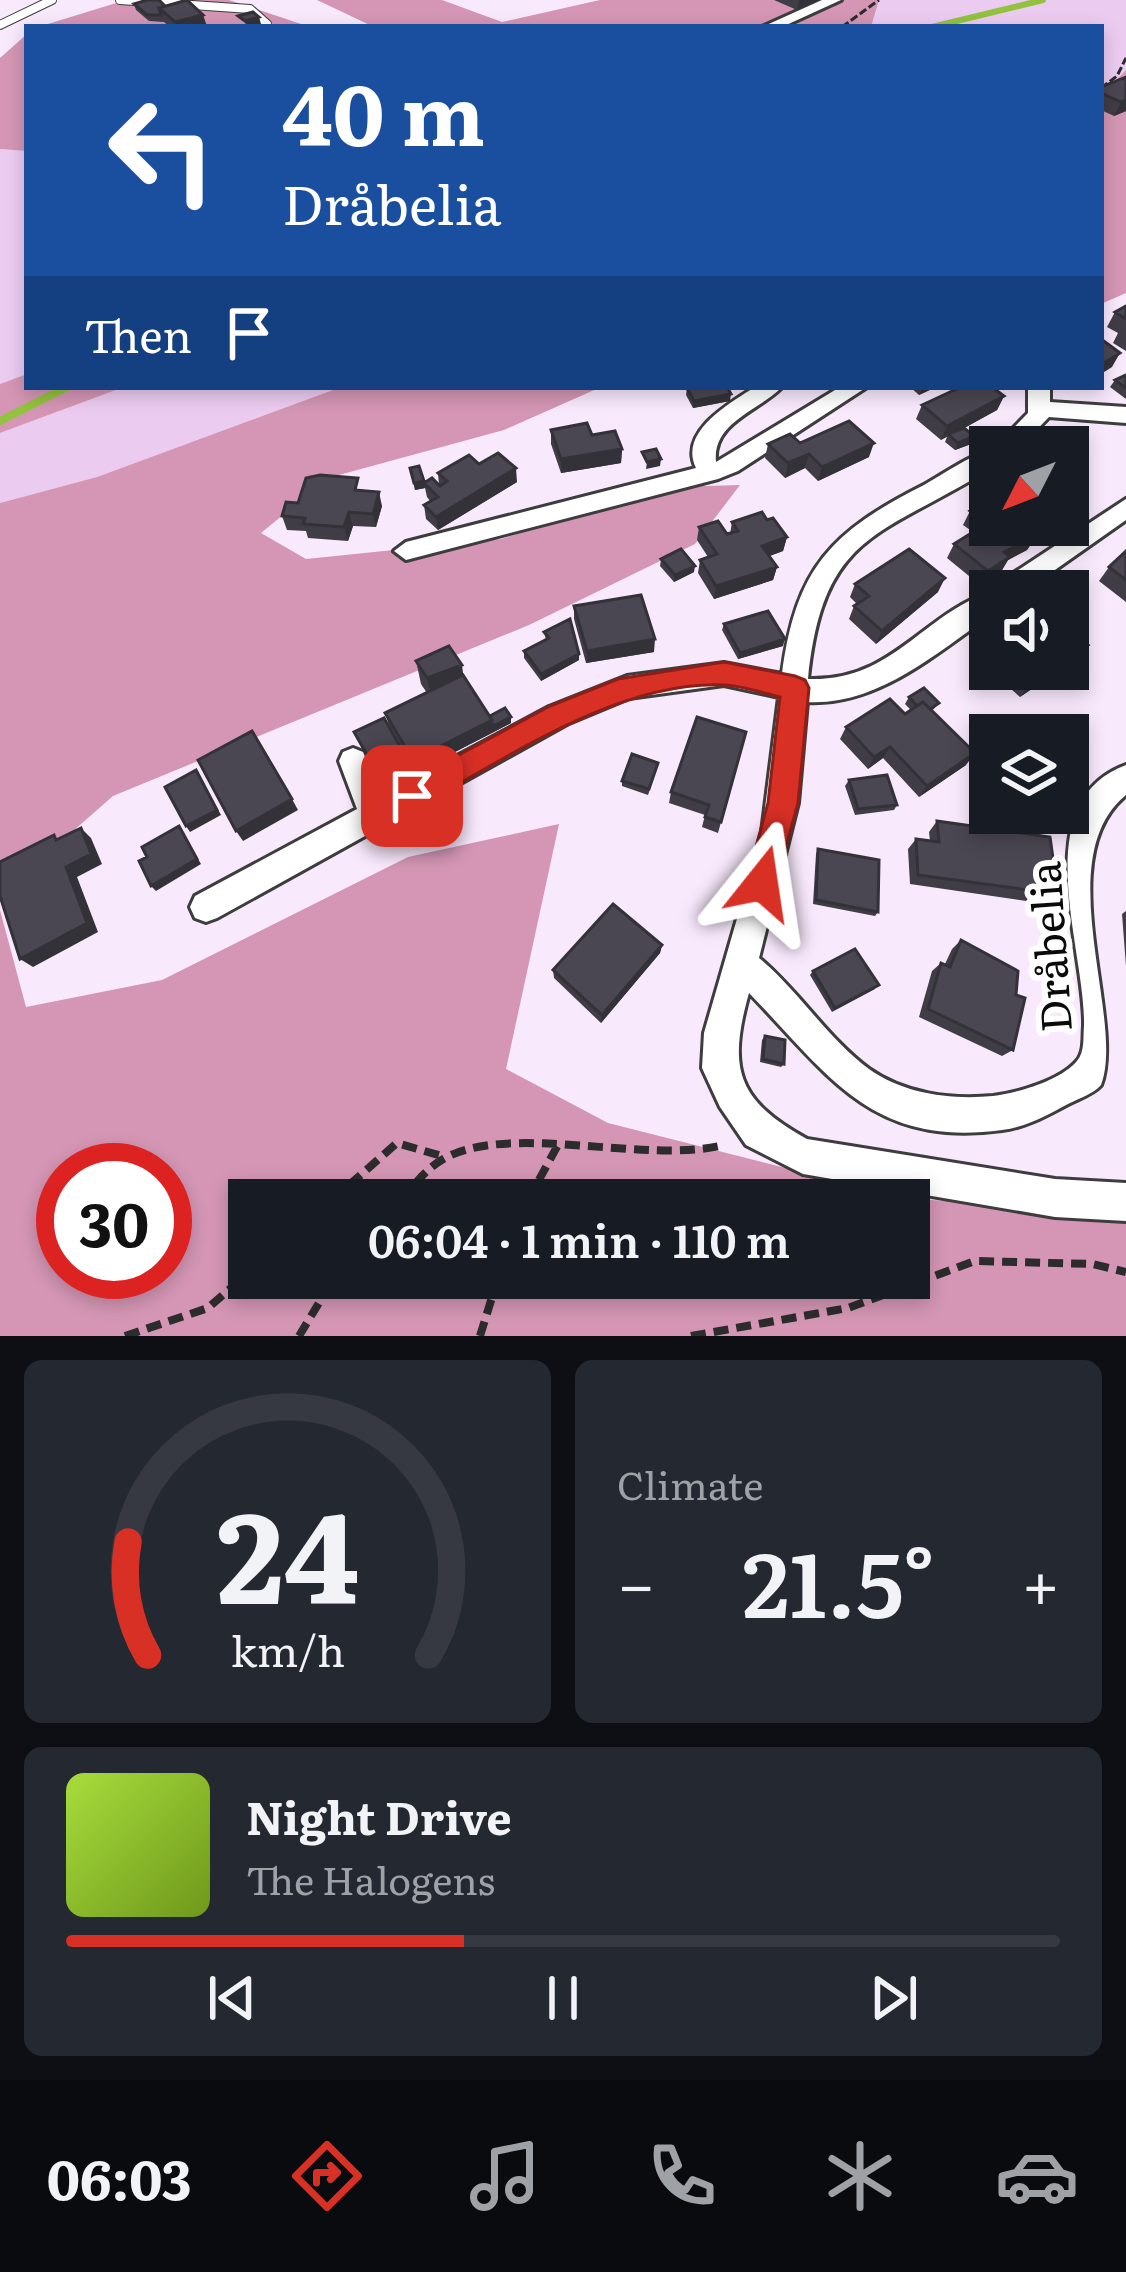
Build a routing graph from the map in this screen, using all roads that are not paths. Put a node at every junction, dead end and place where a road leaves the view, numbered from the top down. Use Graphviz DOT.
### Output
graph roads {
  1 [pos="52,0"];
  2 [pos="120,0"];
  3 [pos="834,0"];
  4 [pos="267,24"];
  5 [pos="776,24"];
  6 [pos="0,25"];
  7 [pos="766,390"];
  8 [pos="851,390"];
  9 [pos="1039,398"];
  10 [pos="1126,415"];
  11 [pos="1020,426"];
  12 [pos="969,470"];
  13 [pos="710,472"];
  14 [pos="1126,508"];
  15 [pos="406,551"];
  16 [pos="1036,570"];
  17 [pos="969,616"];
  18 [pos="795,688"];
  19 [pos="353,761"];
  20 [pos="1126,778"];
  21 [pos="375,816"];
  22 [pos="206,907"];
  23 [pos="740,963"];
  24 [pos="1126,1202"];
  1 -- 6 [label="lane"];
  2 -- 4 [label="lane"];
  3 -- 5 [label="street"];
  7 -- 13 [label="street"];
  8 -- 13 [label="street"];
  9 -- 10 [label="street"];
  9 -- 11 [label="street"];
  12 -- 18 [label="street"];
  13 -- 15 [label="street"];
  14 -- 16 [label="street"];
  17 -- 18 [label="street"];
  18 -- 21 [label="street"];
  18 -- 23 [label="street"];
  19 -- 21 [label="street"];
  20 -- 23 [label="street, Dråbelia"];
  21 -- 22 [label="street"];
  23 -- 24 [label="street"];
}
